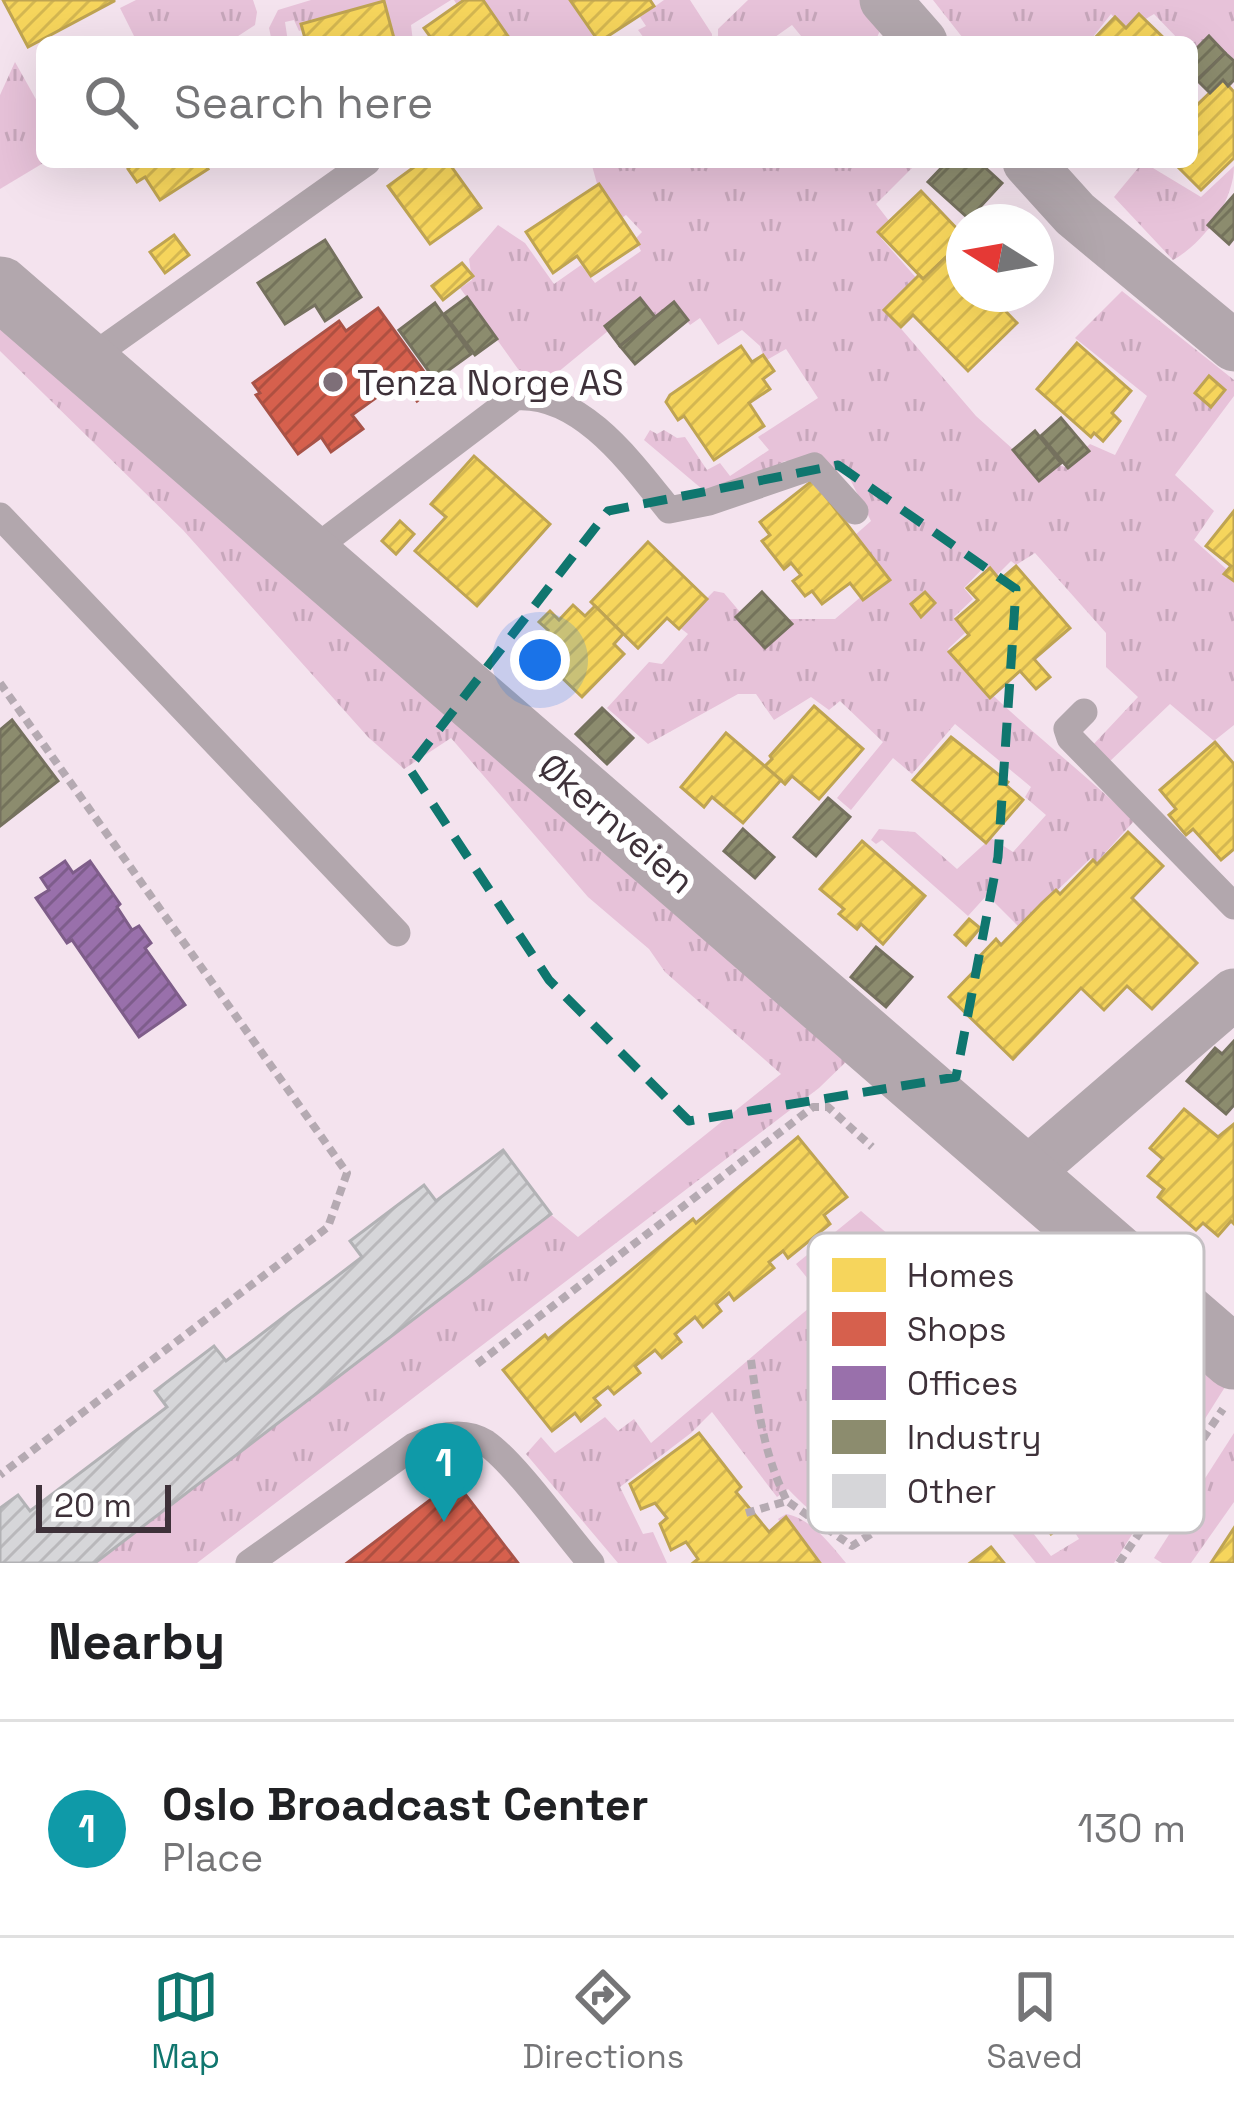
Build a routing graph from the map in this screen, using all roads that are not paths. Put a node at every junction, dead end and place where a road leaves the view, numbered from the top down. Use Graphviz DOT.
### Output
graph roads {
  1 [pos="884,0"];
  2 [pos="917,36"];
  3 [pos="359,168"];
  4 [pos="1033,168"];
  5 [pos="0,288"];
  6 [pos="1234,346"];
  7 [pos="89,365"];
  8 [pos="855,511"];
  9 [pos="0,515"];
  10 [pos="311,558"];
  11 [pos="1084,712"];
  12 [pos="1234,906"];
  13 [pos="397,933"];
  14 [pos="1234,994"];
  15 [pos="1023,1176"];
  16 [pos="1089,1233"];
  17 [pos="1204,1332"];
  18 [pos="1234,1358"];
  19 [pos="249,1563"];
  20 [pos="591,1563"];
  1 -- 2 [label="street"];
  3 -- 7 [label="lane"];
  4 -- 6 [label="street"];
  5 -- 7 [label="street, Økernveien"];
  7 -- 10 [label="street, Økernveien"];
  8 -- 10 [label="lane"];
  9 -- 13 [label="lane"];
  10 -- 15 [label="street, Økernveien"];
  11 -- 12 [label="lane"];
  14 -- 15 [label="street"];
  15 -- 16 [label="street, Økernveien"];
  17 -- 18 [label="street, Økernveien"];
  19 -- 20 [label="lane"];
}
